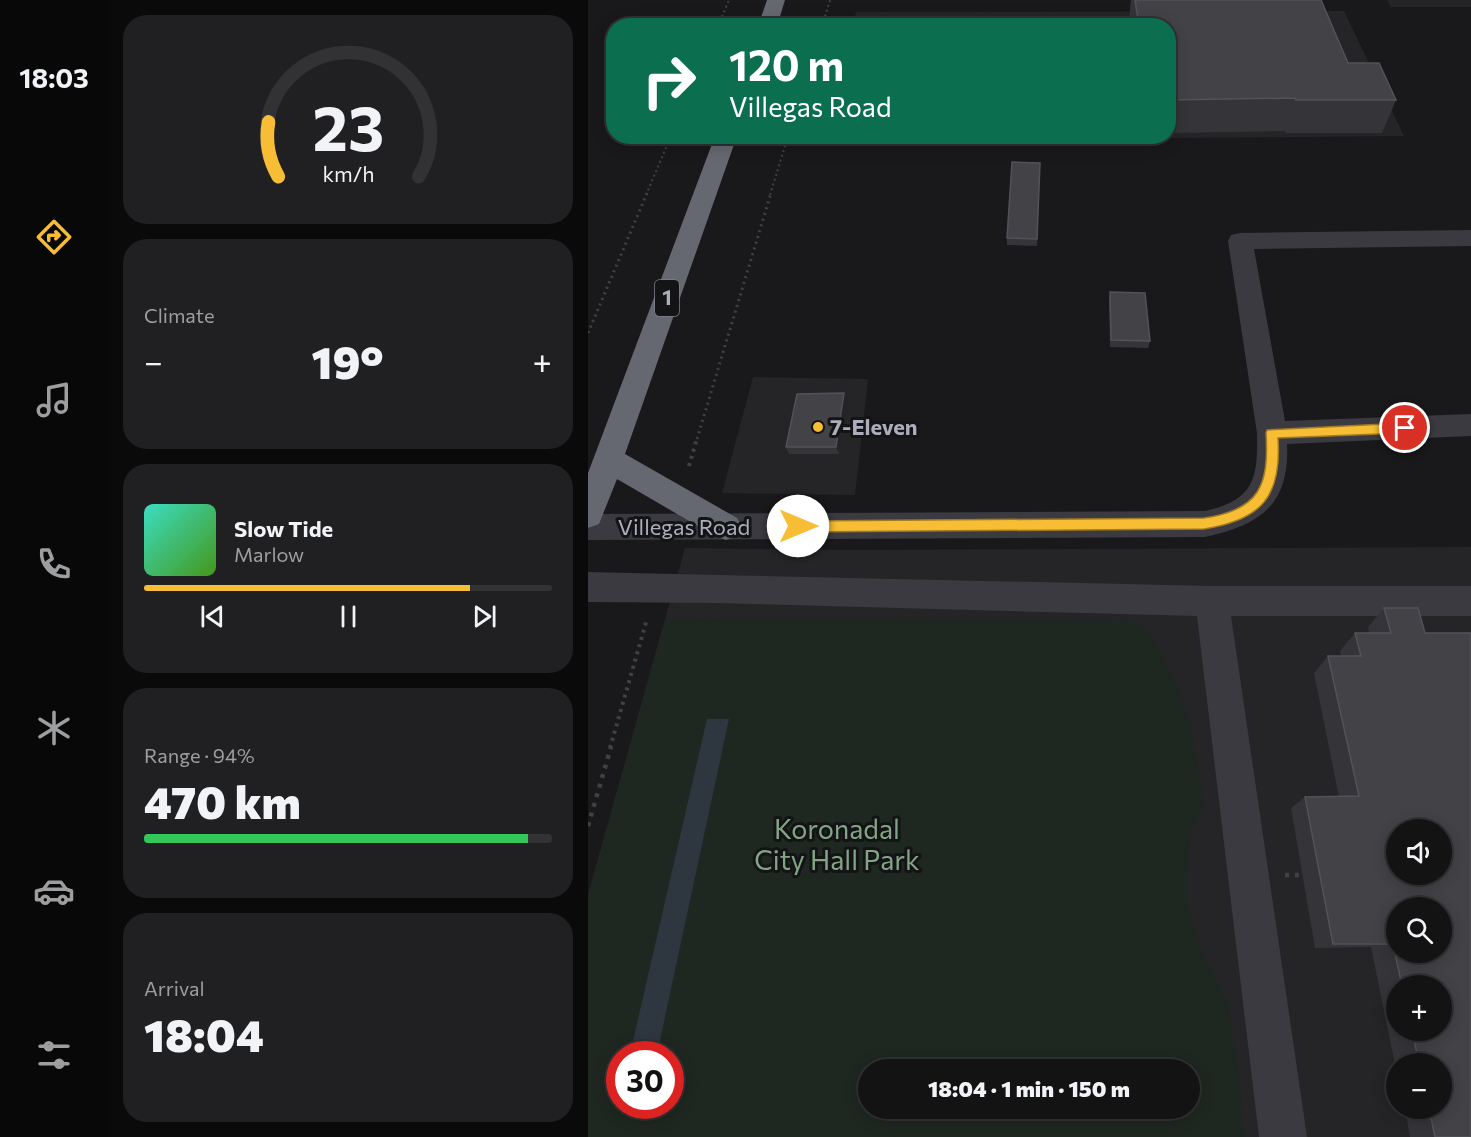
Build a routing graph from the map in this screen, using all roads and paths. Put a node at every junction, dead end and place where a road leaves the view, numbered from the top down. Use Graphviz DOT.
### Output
graph roads {
  1 [pos="729,0"];
  2 [pos="776,0"];
  3 [pos="830,0"];
  4 [pos="721,18"];
  5 [pos="770,18"];
  6 [pos="824,18"];
  7 [pos="668,144"];
  8 [pos="723,144"];
  9 [pos="786,144"];
  10 [pos="1471,238"];
  11 [pos="588,333"];
  12 [pos="1471,425"];
  13 [pos="1272,433"];
  14 [pos="598,464"];
  15 [pos="689,466"];
  16 [pos="588,515"];
  17 [pos="726,526"];
  18 [pos="588,527"];
  19 [pos="588,587"];
  20 [pos="1212,601"];
  21 [pos="1471,601"];
  22 [pos="648,615"];
  23 [pos="588,826"];
  24 [pos="1282,1137"];
  1 -- 4 [label="path"];
  2 -- 5 [label="highway"];
  3 -- 6 [label="path"];
  7 -- 11 [label="path"];
  8 -- 14 [label="highway, 1"];
  9 -- 15 [label="path"];
  10 -- 13 [label="street, Villegas Road"];
  12 -- 13 [label="street"];
  13 -- 17 [label="street, Villegas Road"];
  14 -- 16 [label="highway, 1"];
  14 -- 17 [label="highway"];
  17 -- 18 [label="street, Villegas Road"];
  19 -- 20 [label="street"];
  20 -- 21 [label="street"];
  20 -- 24 [label="street"];
  22 -- 23 [label="path"];
}
